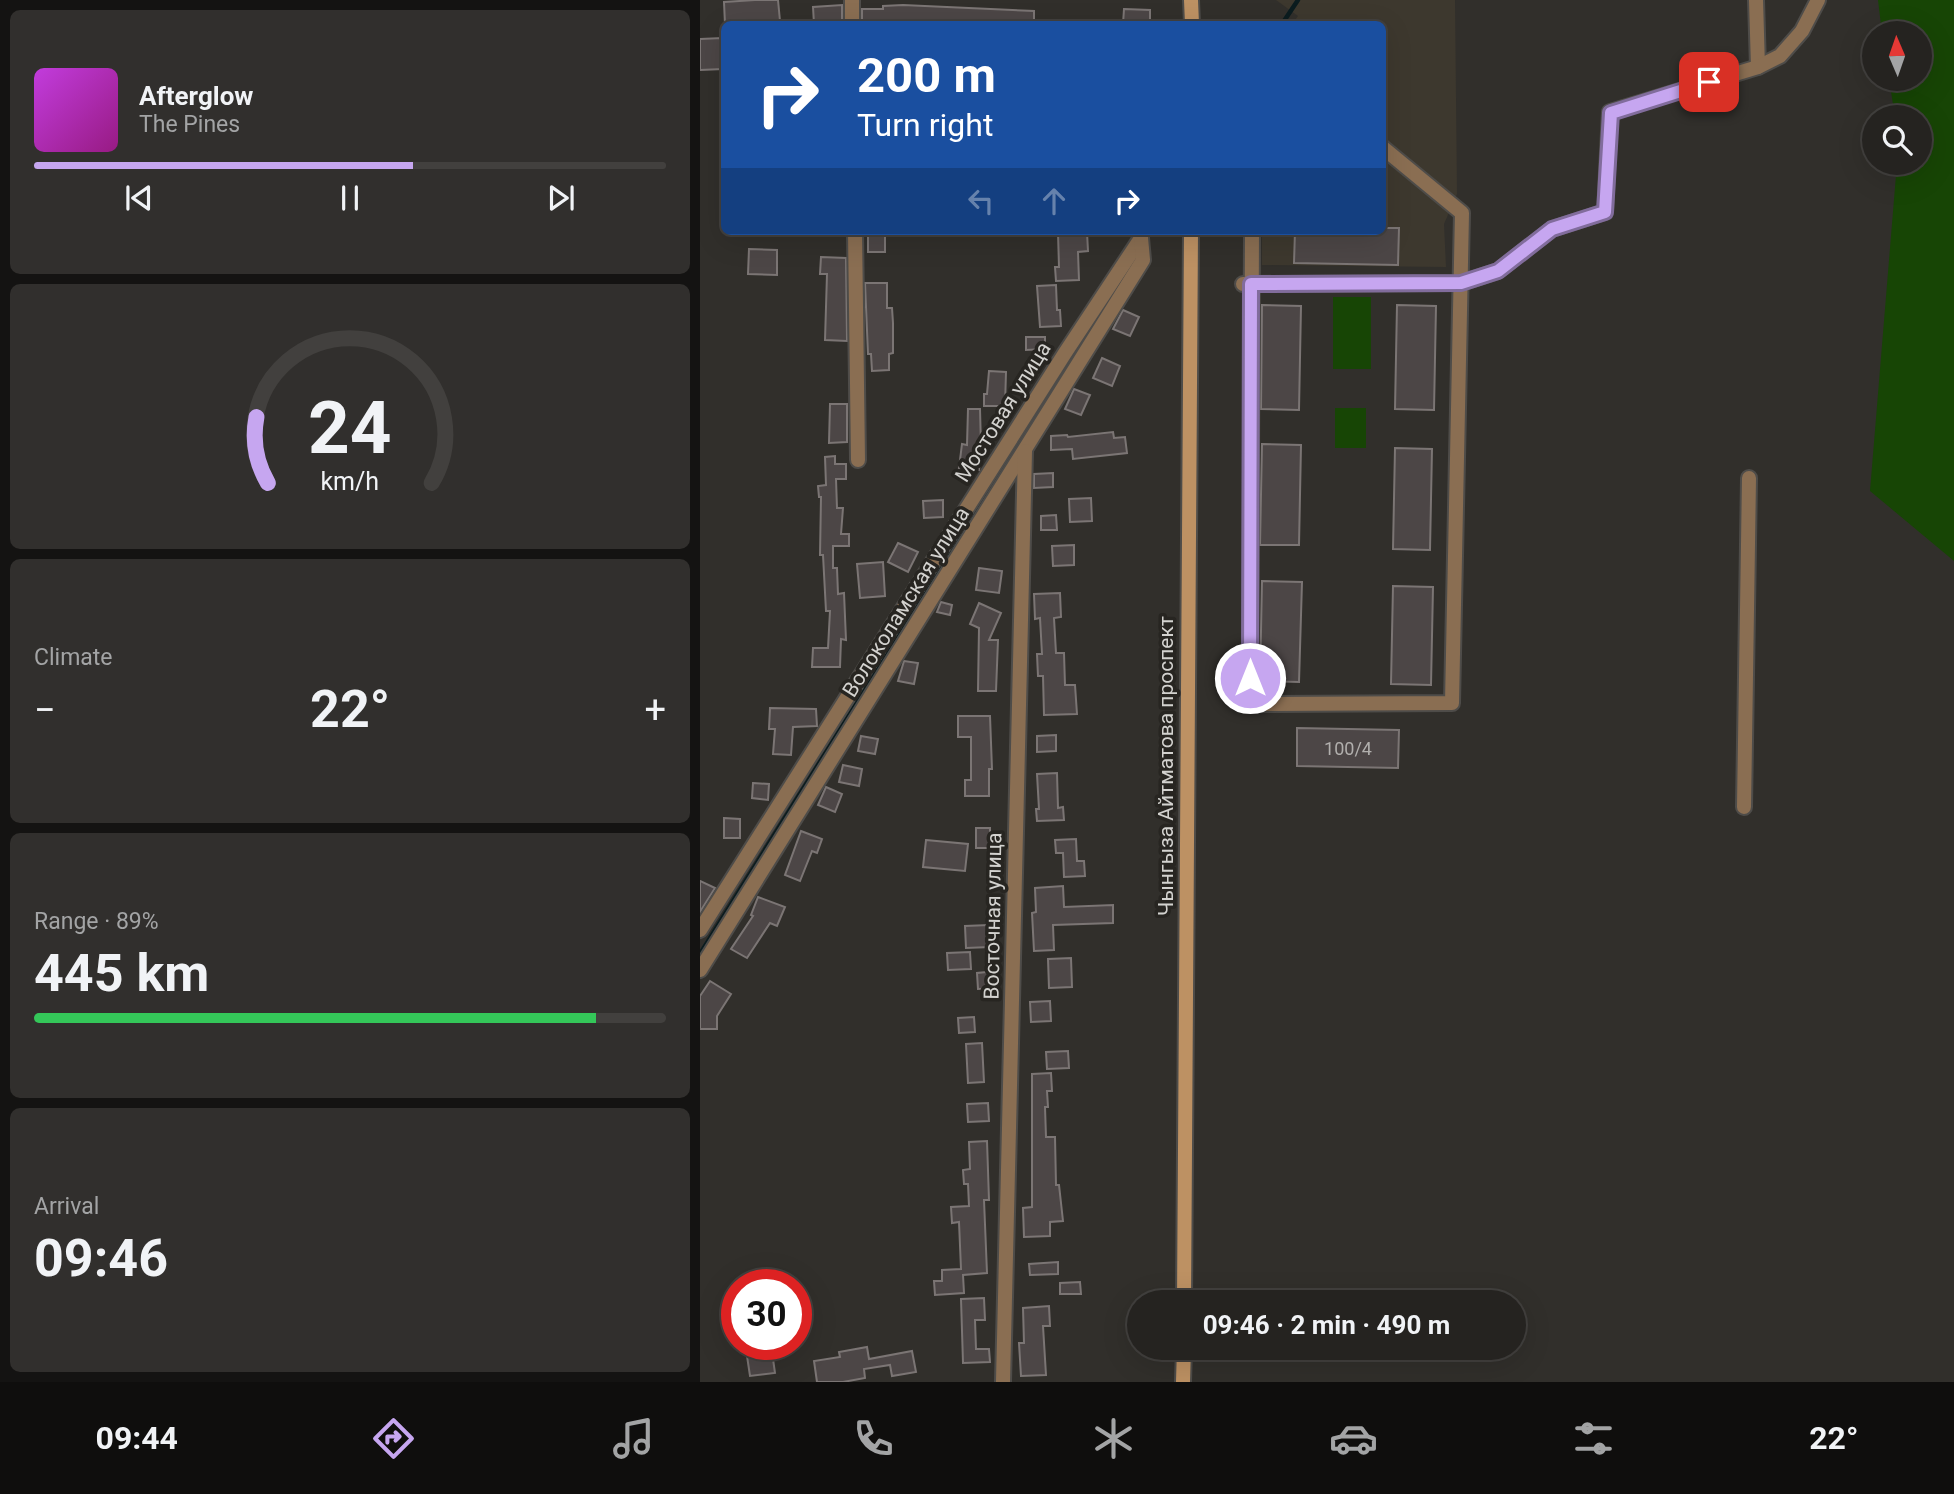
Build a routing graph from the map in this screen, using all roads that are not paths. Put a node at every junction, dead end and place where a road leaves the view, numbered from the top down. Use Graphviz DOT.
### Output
graph roads {
  1 [pos="852,0"];
  2 [pos="1191,0"];
  3 [pos="1756,0"];
  4 [pos="1818,0"];
  5 [pos="852,21"];
  6 [pos="1192,21"];
  7 [pos="1758,67"];
  8 [pos="1386,150"];
  9 [pos="855,235"];
  10 [pos="1191,235"];
  11 [pos="1252,235"];
  12 [pos="1141,237"];
  13 [pos="1461,283"];
  14 [pos="1247,284"];
  15 [pos="1025,452"];
  16 [pos="858,460"];
  17 [pos="1749,478"];
  18 [pos="1744,807"];
  19 [pos="700,930"];
  20 [pos="700,971"];
  21 [pos="1184,1290"];
  22 [pos="1184,1360"];
  23 [pos="1003,1382"];
  24 [pos="1184,1382"];
  1 -- 5 [label="street"];
  2 -- 6 [label="main road"];
  3 -- 7 [label="street"];
  4 -- 7 [label="street"];
  7 -- 13 [label="street"];
  8 -- 13 [label="street"];
  9 -- 16 [label="street"];
  10 -- 21 [label="main road, Чынгыза Айтматова проспект"];
  11 -- 14 [label="street"];
  12 -- 15 [label="street, Волоколамская улица"];
  12 -- 19 [label="street, Мостовая улица"];
  13 -- 14 [label="street"];
  13 -- 14 [label="street"];
  15 -- 20 [label="street, Волоколамская улица"];
  15 -- 23 [label="street, Восточная улица"];
  17 -- 18 [label="street"];
  22 -- 24 [label="main road"];
}
